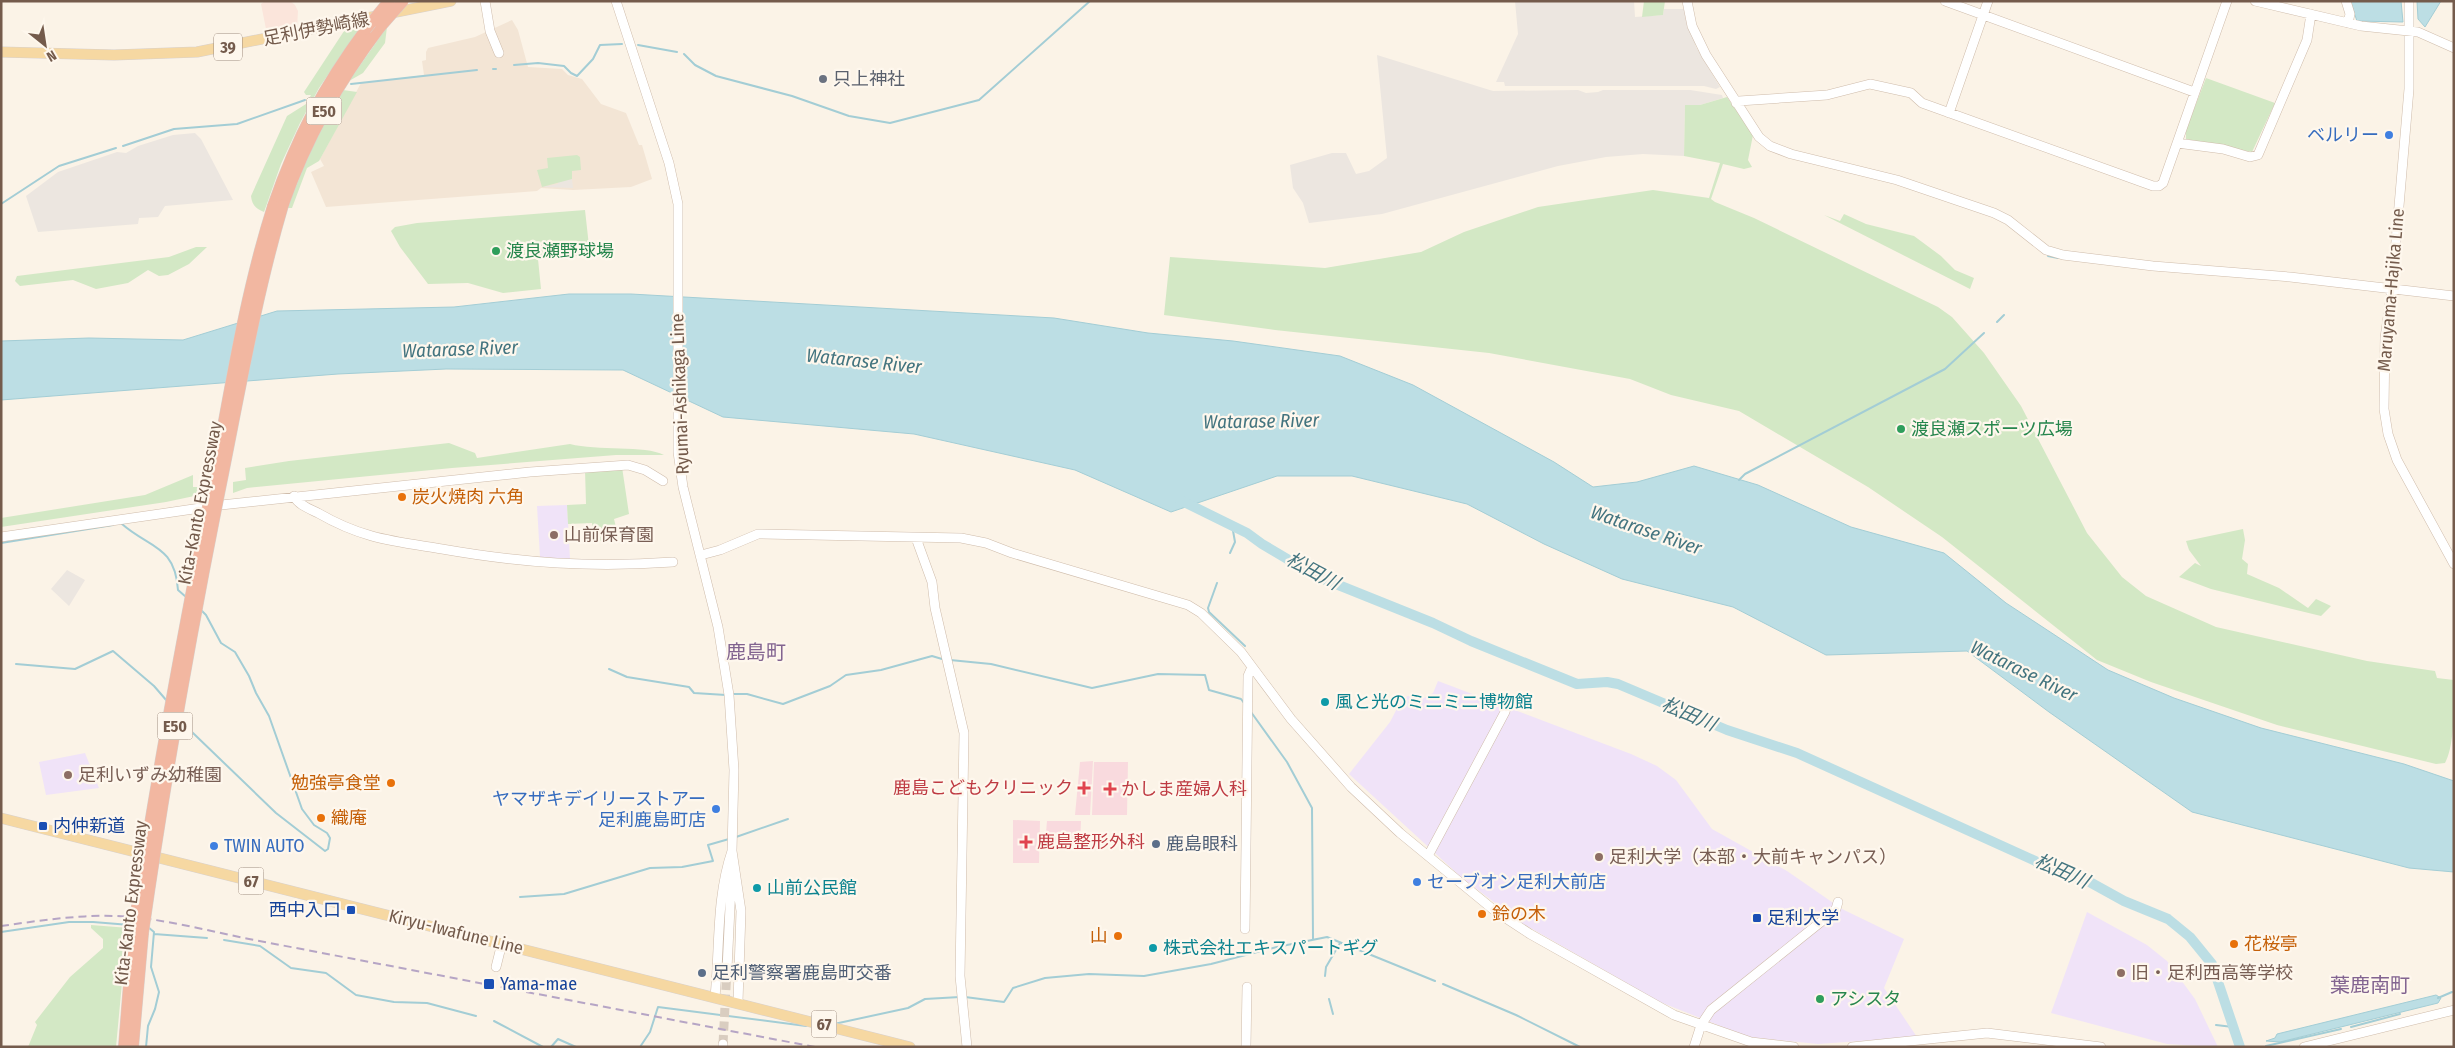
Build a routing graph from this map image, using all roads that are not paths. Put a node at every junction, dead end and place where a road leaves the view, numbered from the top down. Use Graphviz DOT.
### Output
graph roads {
  1 [pos="389,1"];
  2 [pos="403,1"];
  3 [pos="451,1"];
  4 [pos="484,1"];
  5 [pos="616,1"];
  6 [pos="1687,1"];
  7 [pos="1945,1"];
  8 [pos="1988,1"];
  9 [pos="2228,1"];
  10 [pos="2256,1"];
  11 [pos="2346,1"];
  12 [pos="2409,1"];
  13 [pos="2311,14"];
  14 [pos="1983,15"];
  15 [pos="2348,22"];
  16 [pos="2410,31"];
  17 [pos="2454,48"];
  18 [pos="1,52"];
  19 [pos="499,54"];
  20 [pos="2194,92"];
  21 [pos="1736,103"];
  22 [pos="1949,113"];
  23 [pos="2178,143"];
  24 [pos="278,205"];
  25 [pos="2392,288"];
  26 [pos="2454,296"];
  27 [pos="663,481"];
  28 [pos="294,496"];
  29 [pos="1,538"];
  30 [pos="916,538"];
  31 [pos="701,555"];
  32 [pos="674,562"];
  33 [pos="2454,564"];
  34 [pos="1252,667"];
  35 [pos="1507,704"];
  36 [pos="1,818"];
  37 [pos="732,851"];
  38 [pos="1428,856"];
  39 [pos="1838,902"];
  40 [pos="1245,929"];
  41 [pos="502,943"];
  42 [pos="496,967"];
  43 [pos="726,969"];
  44 [pos="1247,987"];
  45 [pos="715,997"];
  46 [pos="738,1002"];
  47 [pos="2454,1010"];
  48 [pos="1700,1025"];
  49 [pos="128,1044"];
  50 [pos="910,1047"];
  51 [pos="967,1047"];
  52 [pos="1246,1047"];
  53 [pos="1694,1047"];
  54 [pos="1794,1047"];
  55 [pos="1852,1047"];
  56 [pos="2099,1047"];
  57 [pos="2304,1047"];
  1 -- 24 [label="highway, Kita-Kanto Expressway / E50, bridge"];
  2 -- 24 [label="highway, Kita-Kanto Expressway / E50, bridge"];
  3 -- 18 [label="main road, 足利伊勢崎線 / 39"];
  4 -- 19 [label="street"];
  5 -- 31 [label="street, Ryumai-Ashikaga Line"];
  6 -- 21 [label="street"];
  7 -- 14 [label="street"];
  8 -- 14 [label="street"];
  9 -- 20 [label="street"];
  10 -- 13 [label="street"];
  11 -- 15 [label="street"];
  12 -- 16 [label="street, Maruyama-Hajika Line"];
  13 -- 15 [label="street"];
  13 -- 23 [label="street"];
  14 -- 20 [label="street"];
  14 -- 22 [label="street"];
  15 -- 16 [label="street"];
  16 -- 17 [label="street"];
  16 -- 25 [label="street, Maruyama-Hajika Line"];
  20 -- 23 [label="street"];
  21 -- 22 [label="street"];
  21 -- 25 [label="street"];
  22 -- 23 [label="street"];
  24 -- 49 [label="highway, Kita-Kanto Expressway / E50, bridge"];
  25 -- 26 [label="street"];
  25 -- 33 [label="street, Maruyama-Hajika Line"];
  27 -- 28 [label="street"];
  28 -- 29 [label="street"];
  28 -- 32 [label="street"];
  30 -- 31 [label="street"];
  30 -- 34 [label="street"];
  30 -- 51 [label="street"];
  31 -- 37 [label="street, Ryumai-Ashikaga Line"];
  34 -- 38 [label="street"];
  34 -- 40 [label="street"];
  35 -- 38 [label="street"];
  36 -- 41 [label="main road, Kiryu-Iwafune Line / 67"];
  37 -- 43 [label="street"];
  37 -- 45 [label="street, Ryumai-Ashikaga Line"];
  37 -- 46 [label="street, Ryumai-Ashikaga Line"];
  38 -- 48 [label="street"];
  39 -- 48 [label="street"];
  41 -- 42 [label="street"];
  41 -- 45 [label="main road, Kiryu-Iwafune Line / 67"];
  44 -- 52 [label="street"];
  45 -- 46 [label="main road, Kiryu-Iwafune Line / 67"];
  46 -- 50 [label="main road, Kiryu-Iwafune Line / 67"];
  47 -- 57 [label="street"];
  48 -- 53 [label="street"];
  48 -- 54 [label="street"];
  55 -- 56 [label="street"];
}
